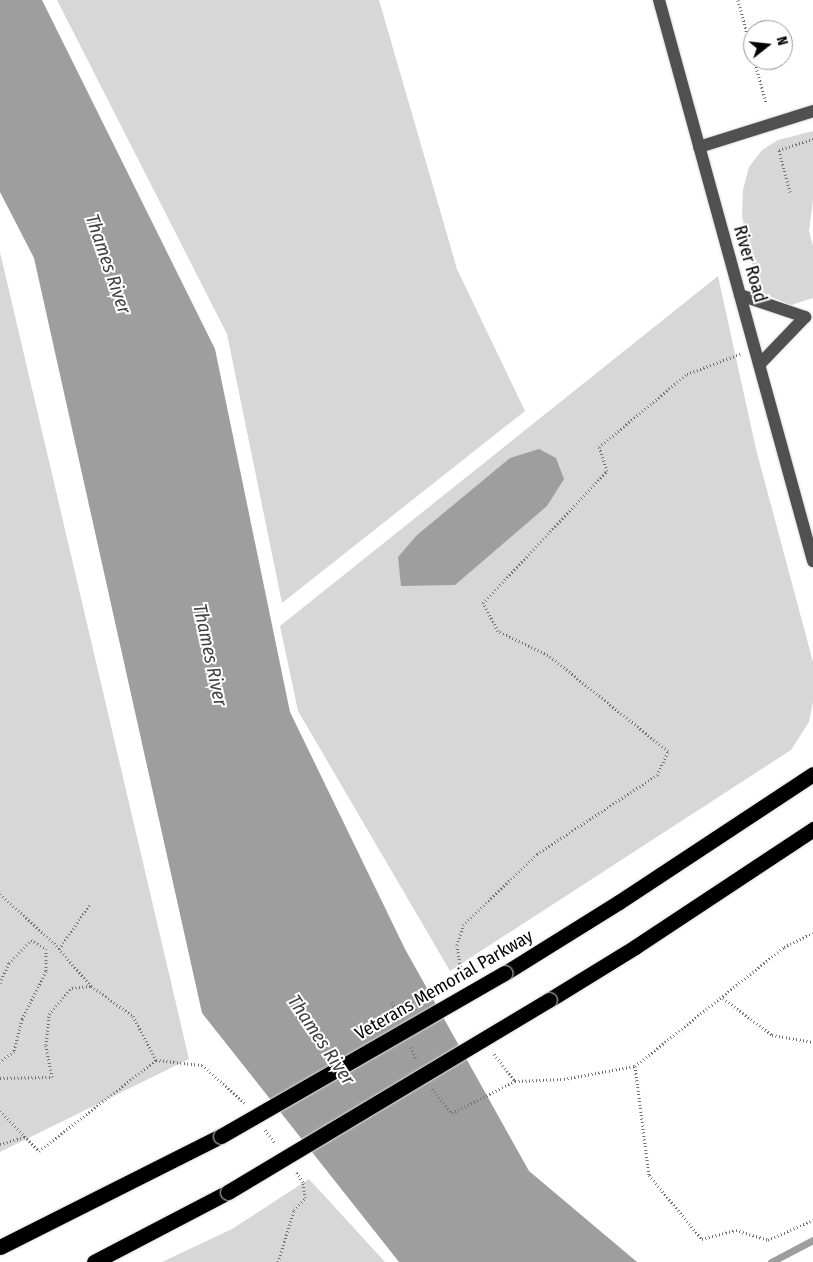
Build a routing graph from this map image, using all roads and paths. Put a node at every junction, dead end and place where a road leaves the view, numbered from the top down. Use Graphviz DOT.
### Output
graph roads {
  1 [pos="660,0"];
  2 [pos="738,0"];
  3 [pos="743,20"];
  4 [pos="757,70"];
  5 [pos="766,102"];
  6 [pos="813,111"];
  7 [pos="813,140"];
  8 [pos="699,147"];
  9 [pos="790,192"];
  10 [pos="740,295"];
  11 [pos="809,316"];
  12 [pos="755,348"];
  13 [pos="759,365"];
  14 [pos="811,541"];
  15 [pos="813,562"];
  16 [pos="813,774"];
  17 [pos="813,829"];
  18 [pos="0,894"];
  19 [pos="90,904"];
  20 [pos="813,933"];
  21 [pos="59,949"];
  22 [pos="462,982"];
  23 [pos="0,983"];
  24 [pos="91,986"];
  25 [pos="723,998"];
  26 [pos="392,1002"];
  27 [pos="399,1018"];
  28 [pos="409,1042"];
  29 [pos="813,1042"];
  30 [pos="492,1051"];
  31 [pos="156,1060"];
  32 [pos="0,1062"];
  33 [pos="635,1066"];
  34 [pos="420,1067"];
  35 [pos="0,1078"];
  36 [pos="516,1081"];
  37 [pos="429,1084"];
  38 [pos="248,1106"];
  39 [pos="0,1111"];
  40 [pos="259,1122"];
  41 [pos="25,1136"];
  42 [pos="0,1144"];
  43 [pos="281,1152"];
  44 [pos="292,1167"];
  45 [pos="813,1220"];
  46 [pos="0,1247"];
  47 [pos="94,1262"];
  48 [pos="278,1262"];
  1 -- 8 [label="street, River Road"];
  2 -- 3 [label="path"];
  4 -- 5 [label="path"];
  6 -- 8 [label="street"];
  7 -- 9 [label="path"];
  8 -- 10 [label="street, River Road"];
  10 -- 11 [label="street"];
  10 -- 12 [label="street, River Road"];
  11 -- 13 [label="street"];
  12 -- 13 [label="street, River Road"];
  12 -- 22 [label="path"];
  13 -- 14 [label="street, River Road"];
  14 -- 15 [label="street, River Road"];
  16 -- 46 [label="highway, Veterans Memorial Parkway, bridge"];
  17 -- 47 [label="highway, bridge"];
  18 -- 21 [label="path"];
  19 -- 21 [label="path"];
  20 -- 25 [label="path"];
  21 -- 24 [label="path"];
  23 -- 32 [label="path"];
  24 -- 31 [label="path"];
  24 -- 35 [label="path"];
  25 -- 29 [label="path"];
  25 -- 33 [label="path"];
  26 -- 27 [label="path"];
  28 -- 34 [label="path"];
  30 -- 36 [label="path"];
  31 -- 38 [label="path"];
  31 -- 41 [label="path"];
  33 -- 36 [label="path"];
  33 -- 45 [label="path"];
  36 -- 37 [label="path"];
  39 -- 41 [label="path"];
  40 -- 43 [label="path"];
  41 -- 42 [label="path"];
  44 -- 48 [label="path"];
}
